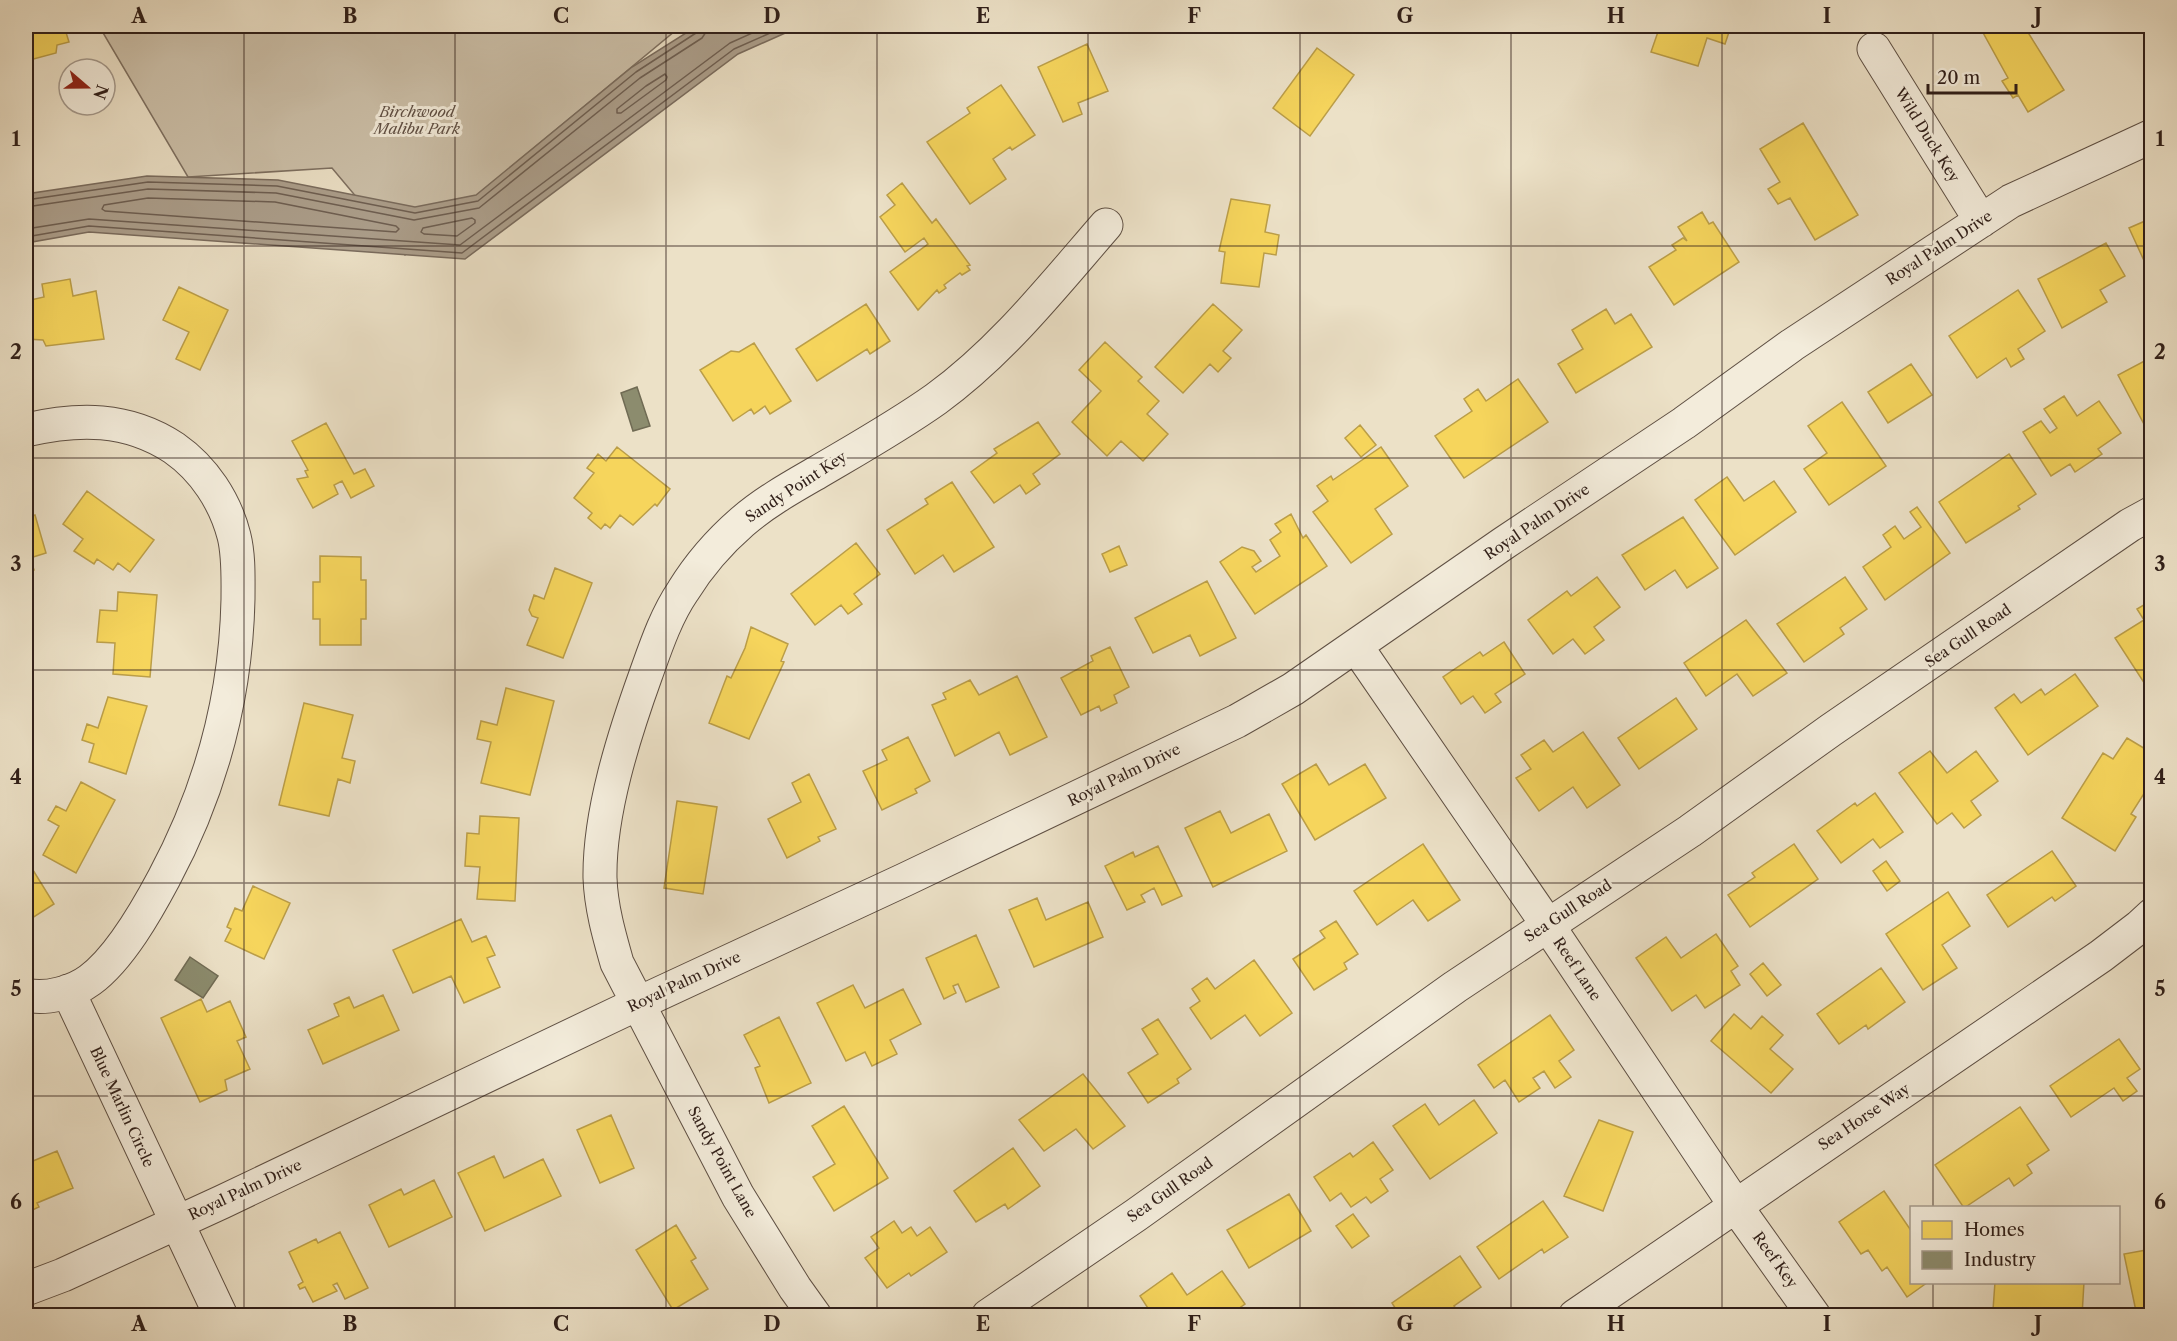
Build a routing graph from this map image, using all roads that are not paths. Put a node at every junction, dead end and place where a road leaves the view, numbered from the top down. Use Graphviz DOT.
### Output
graph roads {
  1 [pos="1874,49"];
  2 [pos="2151,136"];
  3 [pos="1981,221"];
  4 [pos="1106,225"];
  5 [pos="26,430"];
  6 [pos="2151,513"];
  7 [pos="1356,646"];
  8 [pos="2151,915"];
  9 [pos="1547,924"];
  10 [pos="68,991"];
  11 [pos="26,995"];
  12 [pos="637,1004"];
  13 [pos="1735,1205"];
  14 [pos="176,1222"];
  15 [pos="26,1289"];
  16 [pos="221,1316"];
  17 [pos="815,1316"];
  18 [pos="988,1316"];
  19 [pos="1575,1316"];
  20 [pos="1814,1316"];
  1 -- 3 [label="street, Wild Duck Key"];
  2 -- 3 [label="street, Royal Palm Drive"];
  3 -- 7 [label="street, Royal Palm Drive"];
  4 -- 12 [label="street, Sandy Point Key"];
  5 -- 10 [label="street"];
  6 -- 9 [label="street, Sea Gull Road"];
  7 -- 9 [label="street, Reef Lane"];
  7 -- 12 [label="street, Royal Palm Drive"];
  8 -- 13 [label="street, Sea Horse Way"];
  9 -- 13 [label="street, Reef Lane"];
  9 -- 18 [label="street, Sea Gull Road"];
  10 -- 11 [label="street"];
  10 -- 14 [label="street, Blue Marlin Circle"];
  12 -- 14 [label="street, Royal Palm Drive"];
  12 -- 17 [label="street, Sandy Point Lane"];
  13 -- 19 [label="street, Sea Horse Way"];
  13 -- 20 [label="street, Reef Key"];
  14 -- 15 [label="street, Royal Palm Drive"];
  14 -- 16 [label="street, Blue Marlin Circle"];
}
